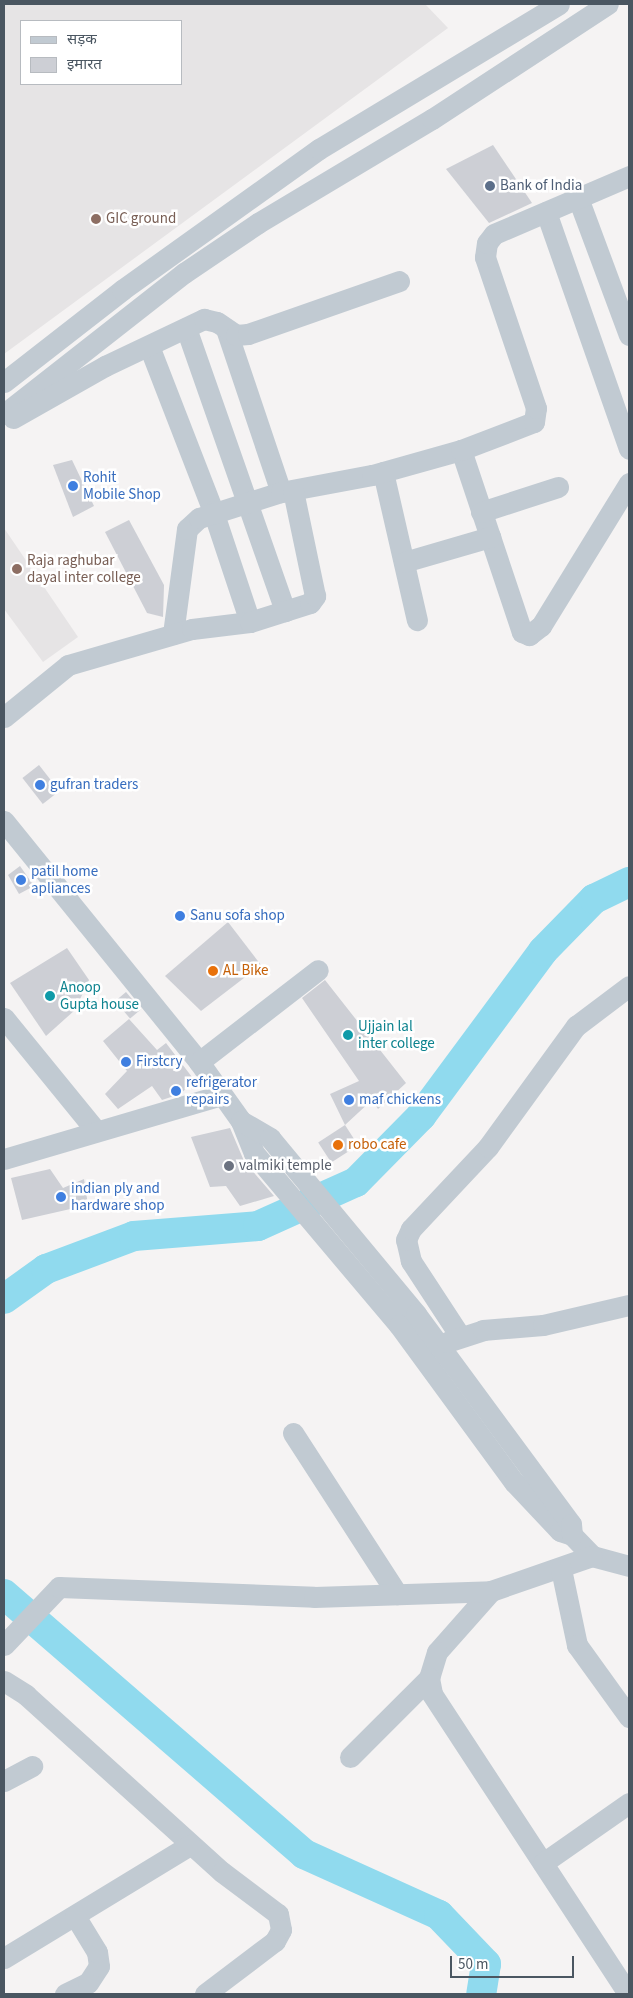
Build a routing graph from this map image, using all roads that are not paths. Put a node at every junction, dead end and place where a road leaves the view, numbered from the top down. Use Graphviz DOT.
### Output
graph roads {
  1 [pos="559,4"];
  2 [pos="608,4"];
  3 [pos="629,176"];
  4 [pos="578,198"];
  5 [pos="546,212"];
  6 [pos="399,281"];
  7 [pos="186,328"];
  8 [pos="227,332"];
  9 [pos="629,335"];
  10 [pos="148,346"];
  11 [pos="4,382"];
  12 [pos="4,414"];
  13 [pos="4,422"];
  14 [pos="461,450"];
  15 [pos="629,450"];
  16 [pos="383,472"];
  17 [pos="629,483"];
  18 [pos="558,487"];
  19 [pos="287,491"];
  20 [pos="246,501"];
  21 [pos="214,511"];
  22 [pos="481,512"];
  23 [pos="490,537"];
  24 [pos="404,562"];
  25 [pos="285,611"];
  26 [pos="417,620"];
  27 [pos="250,622"];
  28 [pos="173,634"];
  29 [pos="4,717"];
  30 [pos="4,821"];
  31 [pos="318,970"];
  32 [pos="629,986"];
  33 [pos="4,1018"];
  34 [pos="199,1062"];
  35 [pos="222,1095"];
  36 [pos="241,1121"];
  37 [pos="96,1131"];
  38 [pos="4,1159"];
  39 [pos="629,1306"];
  40 [pos="407,1319"];
  41 [pos="460,1336"];
  42 [pos="438,1347"];
  43 [pos="293,1433"];
  44 [pos="572,1535"];
  45 [pos="592,1556"];
  46 [pos="629,1566"];
  47 [pos="561,1569"];
  48 [pos="491,1591"];
  49 [pos="397,1594"];
  50 [pos="4,1645"];
  51 [pos="429,1678"];
  52 [pos="4,1681"];
  53 [pos="629,1717"];
  54 [pos="350,1757"];
  55 [pos="32,1766"];
  56 [pos="4,1781"];
  57 [pos="629,1803"];
  58 [pos="190,1845"];
  59 [pos="543,1863"];
  60 [pos="75,1916"];
  61 [pos="4,1958"];
  62 [pos="65,1994"];
  63 [pos="205,1994"];
  64 [pos="628,1994"];
  1 -- 11 [label="street"];
  2 -- 12 [label="street"];
  3 -- 4 [label="street"];
  4 -- 5 [label="street"];
  4 -- 9 [label="street"];
  5 -- 14 [label="street"];
  5 -- 15 [label="street"];
  6 -- 8 [label="street"];
  7 -- 8 [label="street"];
  7 -- 10 [label="street"];
  7 -- 20 [label="street"];
  8 -- 19 [label="street"];
  10 -- 13 [label="street"];
  10 -- 21 [label="street"];
  14 -- 16 [label="street"];
  14 -- 22 [label="street"];
  16 -- 19 [label="street"];
  16 -- 24 [label="street"];
  17 -- 23 [label="street"];
  18 -- 22 [label="street"];
  19 -- 20 [label="street"];
  19 -- 25 [label="street"];
  20 -- 21 [label="street"];
  20 -- 25 [label="street"];
  21 -- 27 [label="street"];
  21 -- 28 [label="street"];
  22 -- 23 [label="street"];
  23 -- 24 [label="street"];
  24 -- 26 [label="street"];
  25 -- 27 [label="street"];
  27 -- 28 [label="street"];
  28 -- 29 [label="street"];
  30 -- 34 [label="street"];
  31 -- 34 [label="street"];
  32 -- 41 [label="street"];
  33 -- 37 [label="street"];
  34 -- 35 [label="street"];
  35 -- 36 [label="street"];
  35 -- 37 [label="street"];
  36 -- 40 [label="street"];
  36 -- 40 [label="street"];
  37 -- 38 [label="street"];
  39 -- 41 [label="street"];
  40 -- 42 [label="street"];
  40 -- 44 [label="street"];
  41 -- 42 [label="street"];
  42 -- 44 [label="street"];
  43 -- 49 [label="street"];
  44 -- 45 [label="street"];
  45 -- 46 [label="street"];
  45 -- 47 [label="street"];
  47 -- 48 [label="street"];
  47 -- 53 [label="street"];
  48 -- 49 [label="street"];
  48 -- 51 [label="street"];
  49 -- 50 [label="street"];
  51 -- 54 [label="street"];
  51 -- 59 [label="street"];
  52 -- 58 [label="street"];
  55 -- 56 [label="street"];
  57 -- 59 [label="street"];
  58 -- 60 [label="street"];
  58 -- 63 [label="street"];
  59 -- 64 [label="street"];
  60 -- 61 [label="street"];
  60 -- 62 [label="street"];
}
